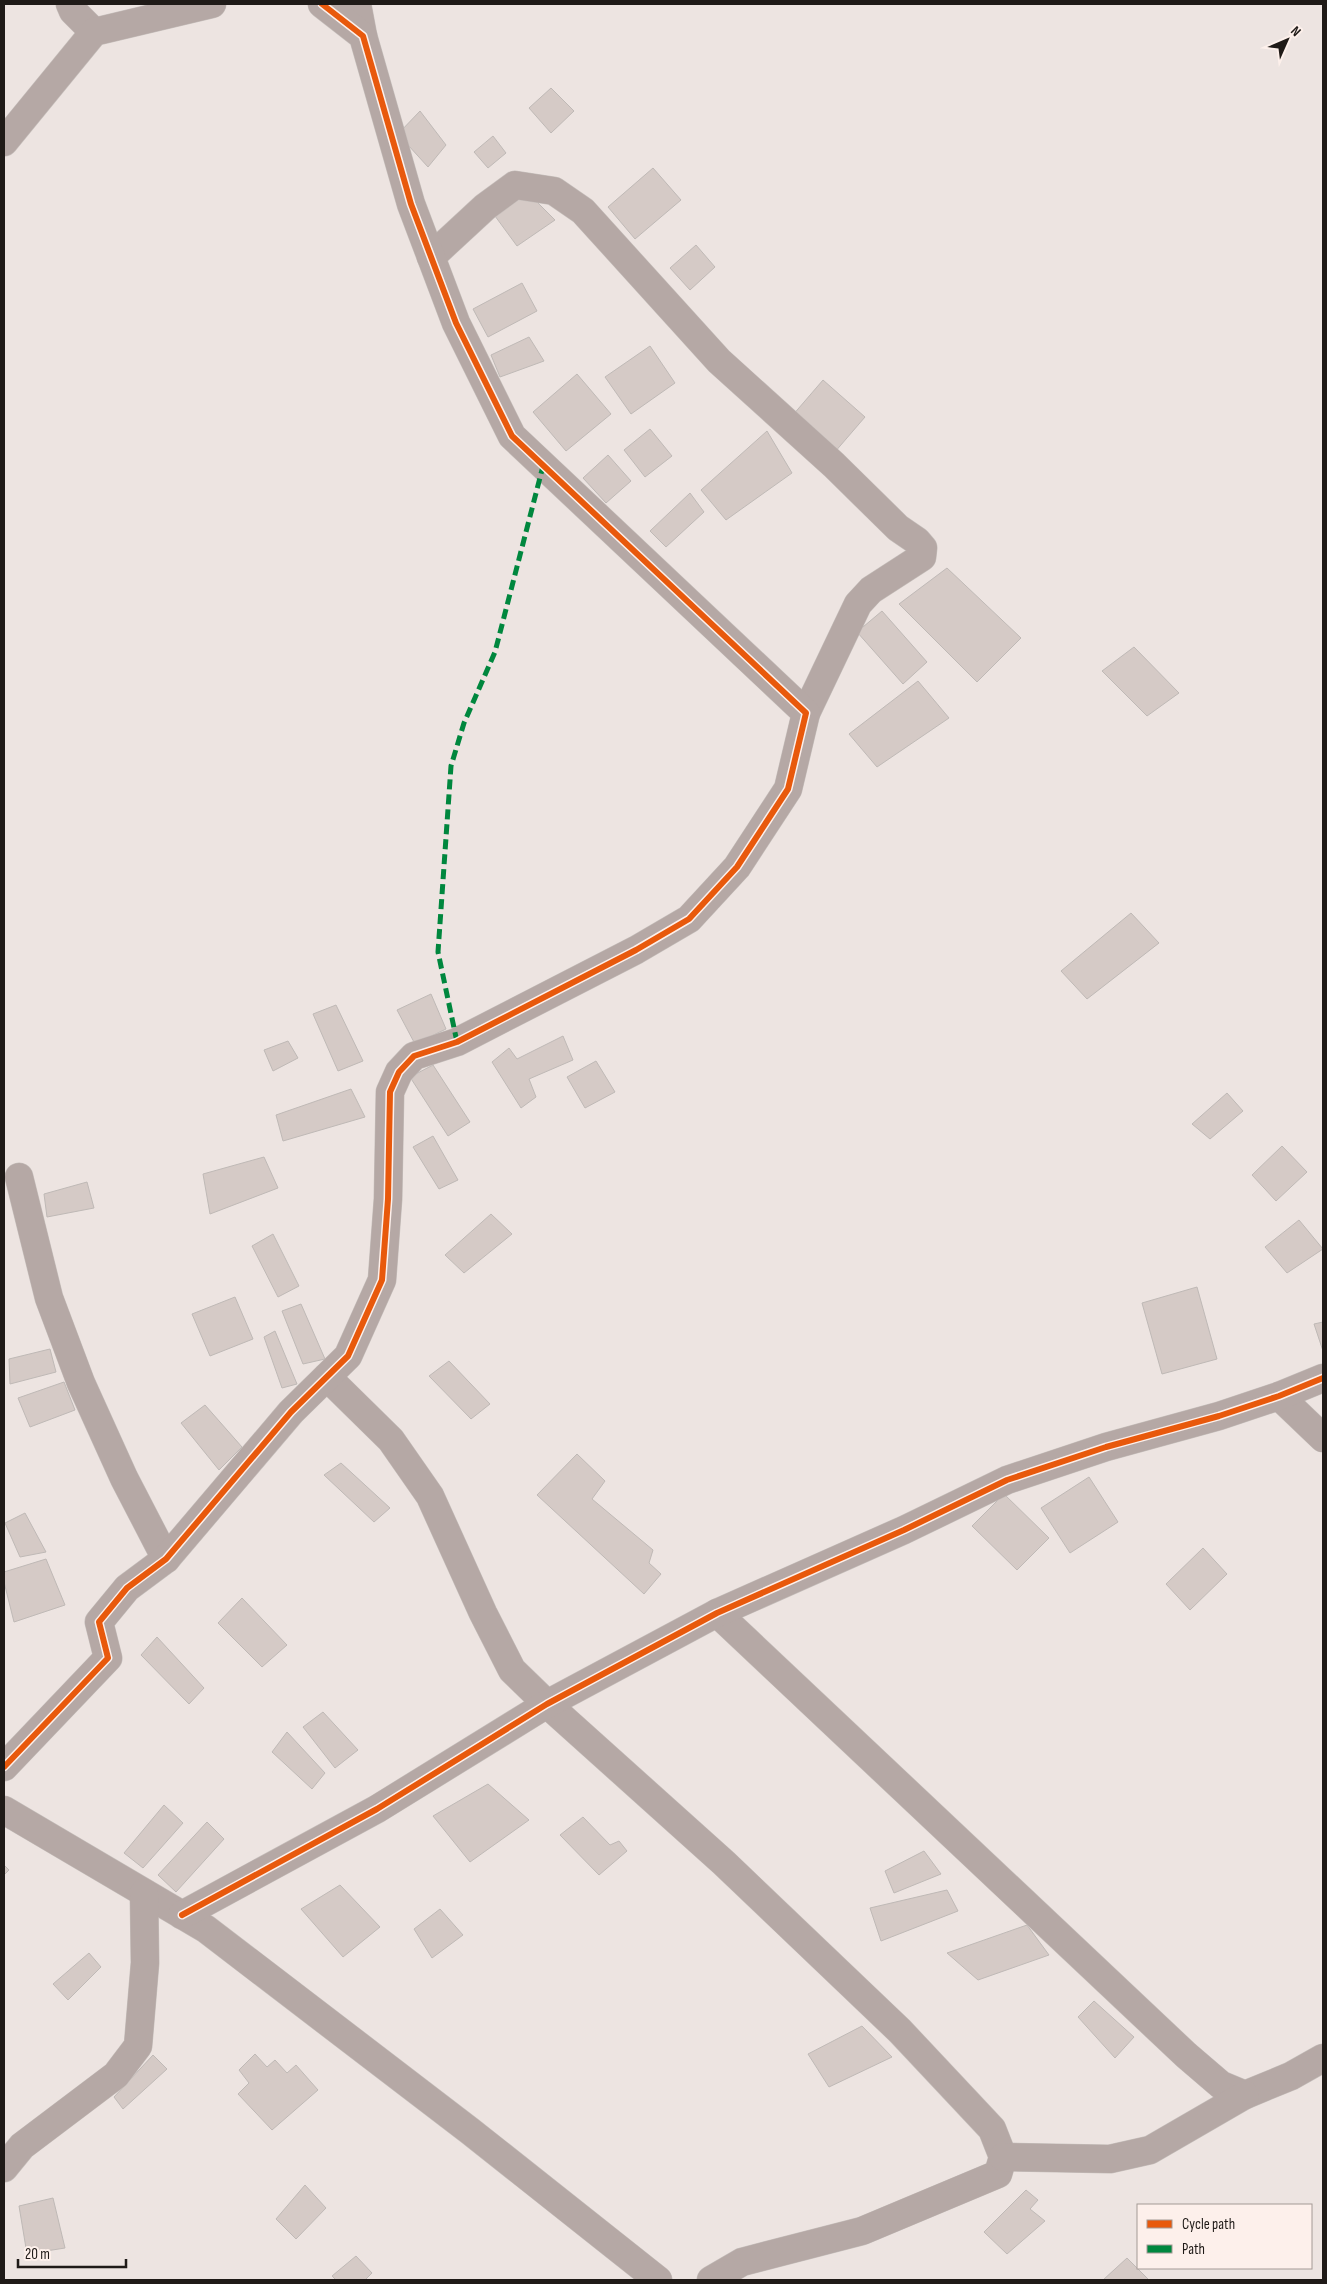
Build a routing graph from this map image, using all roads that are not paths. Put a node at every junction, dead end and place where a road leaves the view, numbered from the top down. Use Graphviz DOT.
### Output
graph roads {
  1 [pos="70,4"];
  2 [pos="212,4"];
  3 [pos="322,4"];
  4 [pos="357,4"];
  5 [pos="94,32"];
  6 [pos="363,36"];
  7 [pos="4,142"];
  8 [pos="432,257"];
  9 [pos="806,713"];
  10 [pos="19,1177"];
  11 [pos="327,1376"];
  12 [pos="1323,1378"];
  13 [pos="1279,1396"];
  14 [pos="1323,1438"];
  15 [pos="166,1559"];
  16 [pos="717,1612"];
  17 [pos="547,1704"];
  18 [pos="4,1767"];
  19 [pos="4,1810"];
  20 [pos="144,1893"];
  21 [pos="182,1915"];
  22 [pos="1323,2058"];
  23 [pos="1245,2095"];
  24 [pos="1002,2157"];
  25 [pos="4,2168"];
  26 [pos="658,2280"];
  27 [pos="712,2280"];
  1 -- 5 [label="street"];
  2 -- 5 [label="street"];
  3 -- 6 [label="street"];
  4 -- 6 [label="street"];
  5 -- 7 [label="street"];
  6 -- 8 [label="street"];
  8 -- 9 [label="street"];
  8 -- 9 [label="street"];
  9 -- 11 [label="street"];
  10 -- 15 [label="street"];
  11 -- 15 [label="street"];
  11 -- 17 [label="street"];
  12 -- 13 [label="street"];
  13 -- 14 [label="street"];
  13 -- 16 [label="street"];
  15 -- 18 [label="street"];
  16 -- 17 [label="street"];
  16 -- 23 [label="street"];
  17 -- 21 [label="street"];
  17 -- 24 [label="street"];
  19 -- 20 [label="street"];
  20 -- 21 [label="street"];
  20 -- 25 [label="street"];
  21 -- 26 [label="street"];
  22 -- 23 [label="street"];
  23 -- 24 [label="street"];
  24 -- 27 [label="street"];
}
